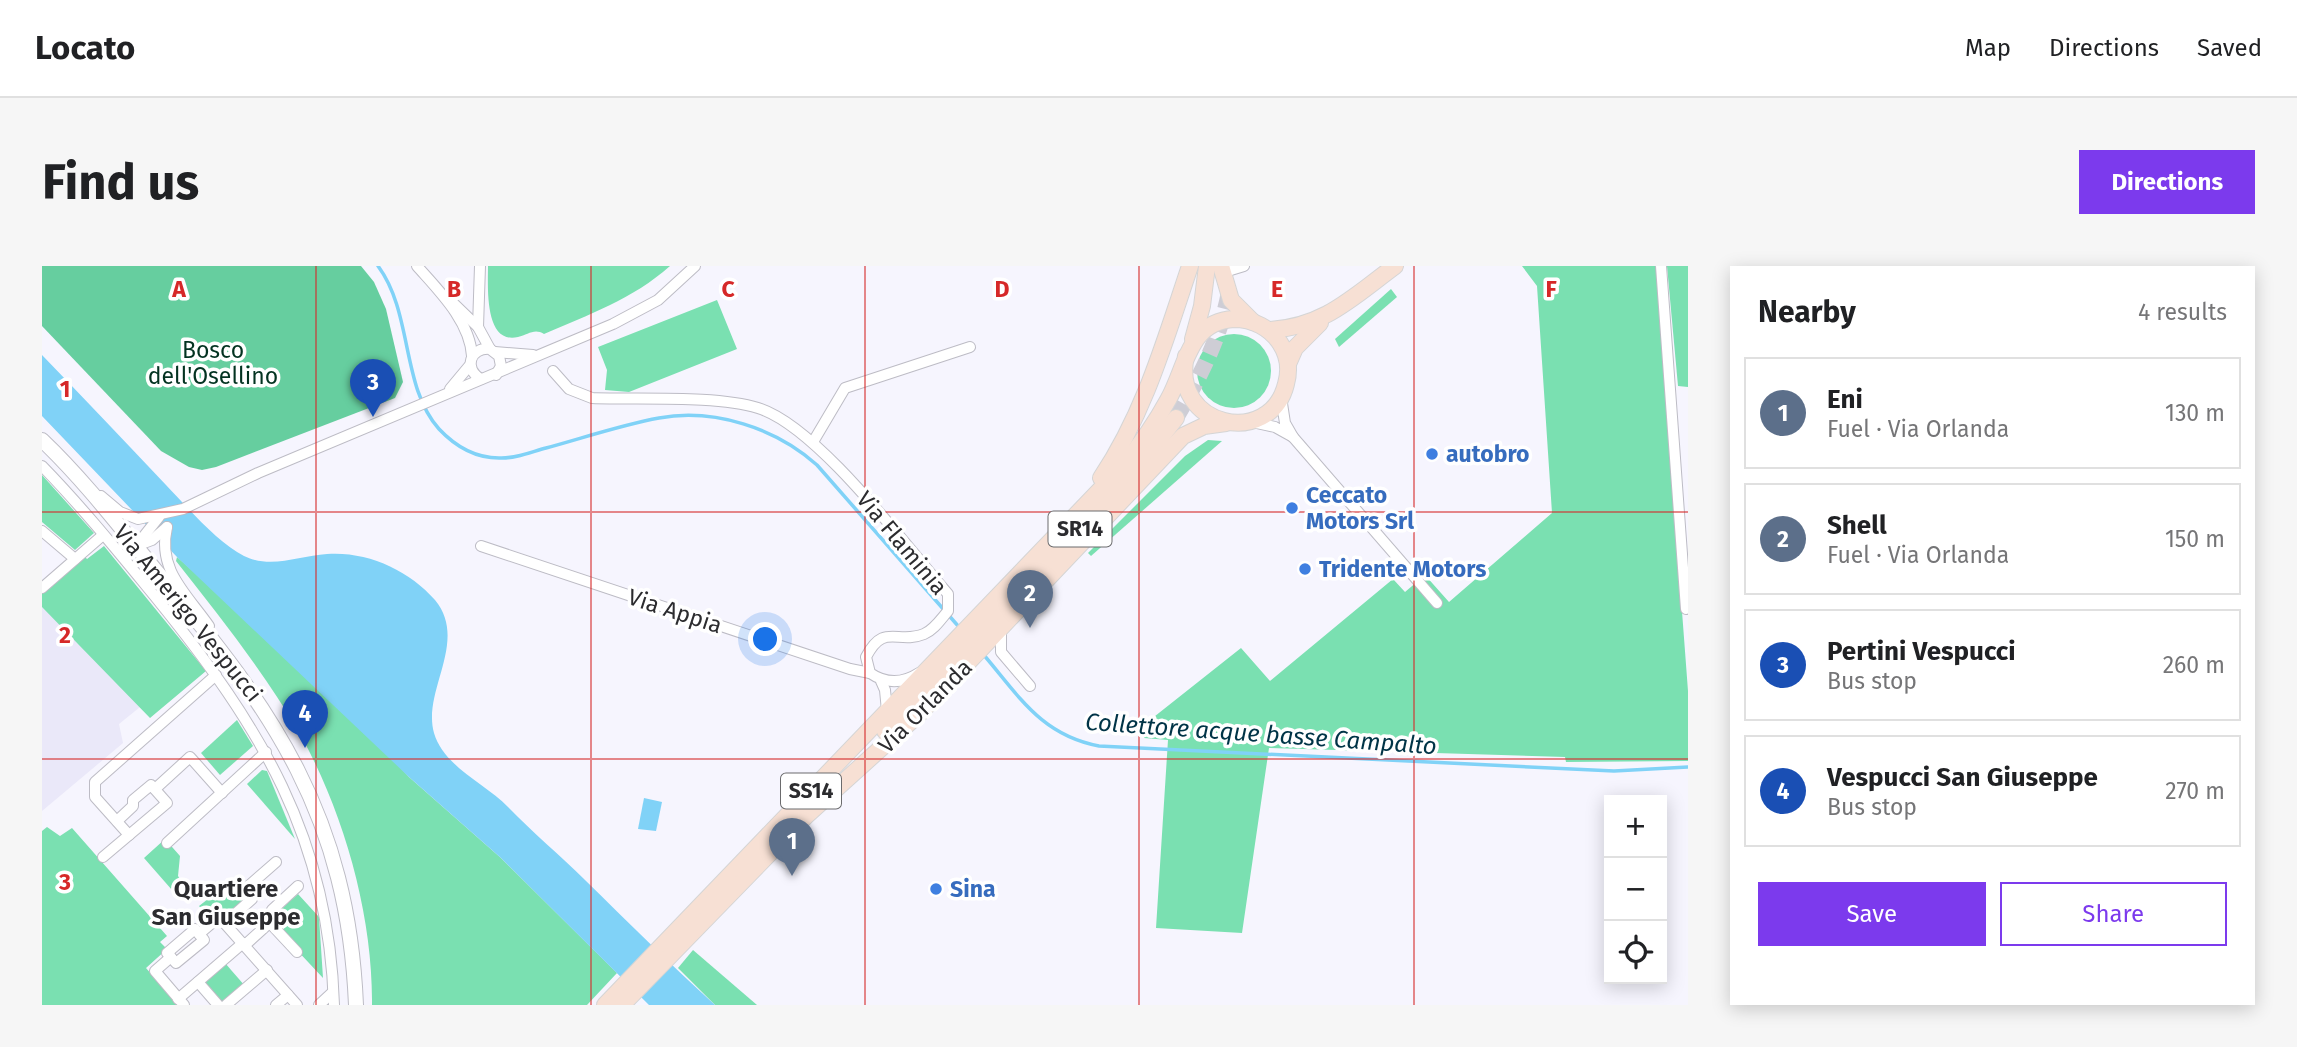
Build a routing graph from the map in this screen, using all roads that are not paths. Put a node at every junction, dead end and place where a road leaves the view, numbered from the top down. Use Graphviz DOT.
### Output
graph roads {
  1 [pos="417,266"];
  2 [pos="480,266"];
  3 [pos="695,266"];
  4 [pos="1190,266"];
  5 [pos="1244,266"];
  6 [pos="1395,266"];
  7 [pos="1661,266"];
  8 [pos="1216,268"];
  9 [pos="480,278"];
  10 [pos="1329,314"];
  11 [pos="463,318"];
  12 [pos="1261,326"];
  13 [pos="478,327"];
  14 [pos="970,347"];
  15 [pos="1190,349"];
  16 [pos="493,350"];
  17 [pos="539,355"];
  18 [pos="471,360"];
  19 [pos="1287,364"];
  20 [pos="553,371"];
  21 [pos="496,375"];
  22 [pos="481,379"];
  23 [pos="445,394"];
  24 [pos="1282,397"];
  25 [pos="1175,418"];
  26 [pos="1241,422"];
  27 [pos="1293,437"];
  28 [pos="44,442"];
  29 [pos="813,442"];
  30 [pos="42,466"];
  31 [pos="183,509"];
  32 [pos="1074,514"];
  33 [pos="159,517"];
  34 [pos="167,527"];
  35 [pos="42,531"];
  36 [pos="103,534"];
  37 [pos="148,536"];
  38 [pos="136,546"];
  39 [pos="481,546"];
  40 [pos="75,559"];
  41 [pos="42,587"];
  42 [pos="1437,603"];
  43 [pos="1686,609"];
  44 [pos="985,634"];
  45 [pos="961,652"];
  46 [pos="938,658"];
  47 [pos="233,663"];
  48 [pos="870,673"];
  49 [pos="216,675"];
  50 [pos="881,681"];
  51 [pos="1030,686"];
  52 [pos="887,711"];
  53 [pos="266,752"];
  54 [pos="155,789"];
  55 [pos="222,793"];
  56 [pos="117,821"];
  57 [pos="129,835"];
  58 [pos="167,844"];
  59 [pos="103,857"];
  60 [pos="276,862"];
  61 [pos="298,886"];
  62 [pos="270,922"];
  63 [pos="225,923"];
  64 [pos="244,944"];
  65 [pos="674,944"];
  66 [pos="297,952"];
  67 [pos="267,970"];
  68 [pos="198,982"];
  69 [pos="333,992"];
  70 [pos="288,995"];
  71 [pos="181,1002"];
  72 [pos="616,1003"];
  73 [pos="218,1005"];
  74 [pos="226,1005"];
  75 [pos="276,1005"];
  76 [pos="297,1005"];
  77 [pos="318,1005"];
  78 [pos="334,1005"];
  79 [pos="356,1005"];
  1 -- 11 [label="street"];
  2 -- 9 [label="street"];
  3 -- 17 [label="street"];
  4 -- 32 [label="main road, SR14"];
  5 -- 8 [label="street"];
  6 -- 10 [label="main road"];
  7 -- 43 [label="street"];
  8 -- 12 [label="main road"];
  8 -- 15 [label="main road"];
  9 -- 11 [label="street"];
  9 -- 13 [label="street"];
  10 -- 12 [label="main road"];
  10 -- 19 [label="main road"];
  11 -- 13 [label="street"];
  11 -- 18 [label="street"];
  12 -- 15 [label="main road"];
  12 -- 19 [label="main road"];
  13 -- 16 [label="street"];
  14 -- 29 [label="street"];
  15 -- 26 [label="main road"];
  15 -- 32 [label="main road, SS14"];
  16 -- 17 [label="street"];
  16 -- 18 [label="street"];
  16 -- 21 [label="street"];
  17 -- 21 [label="street"];
  18 -- 22 [label="street"];
  18 -- 23 [label="street"];
  19 -- 24 [label="main road"];
  20 -- 29 [label="street, Via Flaminia"];
  21 -- 22 [label="street"];
  22 -- 23 [label="street"];
  23 -- 31 [label="street"];
  24 -- 26 [label="main road, SS14"];
  24 -- 27 [label="street, Via Orlanda"];
  25 -- 44 [label="main road, SR14"];
  26 -- 27 [label="street, Via Orlanda"];
  26 -- 44 [label="main road, Via Orlanda / SS14"];
  27 -- 42 [label="street, Via Orlanda"];
  28 -- 33 [label="street"];
  28 -- 38 [label="main road, Via Amerigo Vespucci"];
  29 -- 48 [label="street, Via Flaminia"];
  30 -- 36 [label="street"];
  31 -- 33 [label="street"];
  31 -- 34 [label="street"];
  32 -- 44 [label="main road, Via Orlanda / SS14"];
  33 -- 37 [label="street"];
  34 -- 37 [label="street"];
  34 -- 47 [label="street"];
  35 -- 40 [label="street"];
  36 -- 40 [label="street"];
  36 -- 49 [label="street"];
  37 -- 38 [label="street"];
  38 -- 47 [label="main road, Via Amerigo Vespucci"];
  39 -- 48 [label="street, Via Appia"];
  40 -- 41 [label="street"];
  44 -- 45 [label="main road, Via Orlanda / SS14"];
  44 -- 45 [label="main road, Via Orlanda / SS14"];
  44 -- 51 [label="street"];
  45 -- 46 [label="main road, Via Orlanda / SS14"];
  45 -- 65 [label="main road, Via Orlanda / SS14"];
  46 -- 50 [label="street"];
  46 -- 52 [label="main road, Via Orlanda / SS14"];
  47 -- 79 [label="main road, Via Amerigo Vespucci"];
  48 -- 50 [label="street"];
  49 -- 53 [label="street"];
  49 -- 56 [label="street"];
  50 -- 52 [label="street"];
  52 -- 65 [label="main road, Via Orlanda / SS14"];
  53 -- 55 [label="street"];
  53 -- 69 [label="street"];
  54 -- 55 [label="street"];
  54 -- 56 [label="street"];
  54 -- 57 [label="street"];
  55 -- 58 [label="street"];
  56 -- 57 [label="street"];
  57 -- 59 [label="street"];
  60 -- 63 [label="street"];
  61 -- 62 [label="street"];
  62 -- 64 [label="street"];
  62 -- 66 [label="street"];
  63 -- 64 [label="street"];
  63 -- 71 [label="street"];
  64 -- 67 [label="street"];
  64 -- 68 [label="street"];
  65 -- 72 [label="main road, Via Orlanda / SS14"];
  67 -- 70 [label="street"];
  67 -- 74 [label="street"];
  68 -- 71 [label="street"];
  68 -- 73 [label="street"];
  69 -- 77 [label="street"];
  69 -- 78 [label="street"];
  70 -- 75 [label="street"];
  70 -- 76 [label="street"];
}
